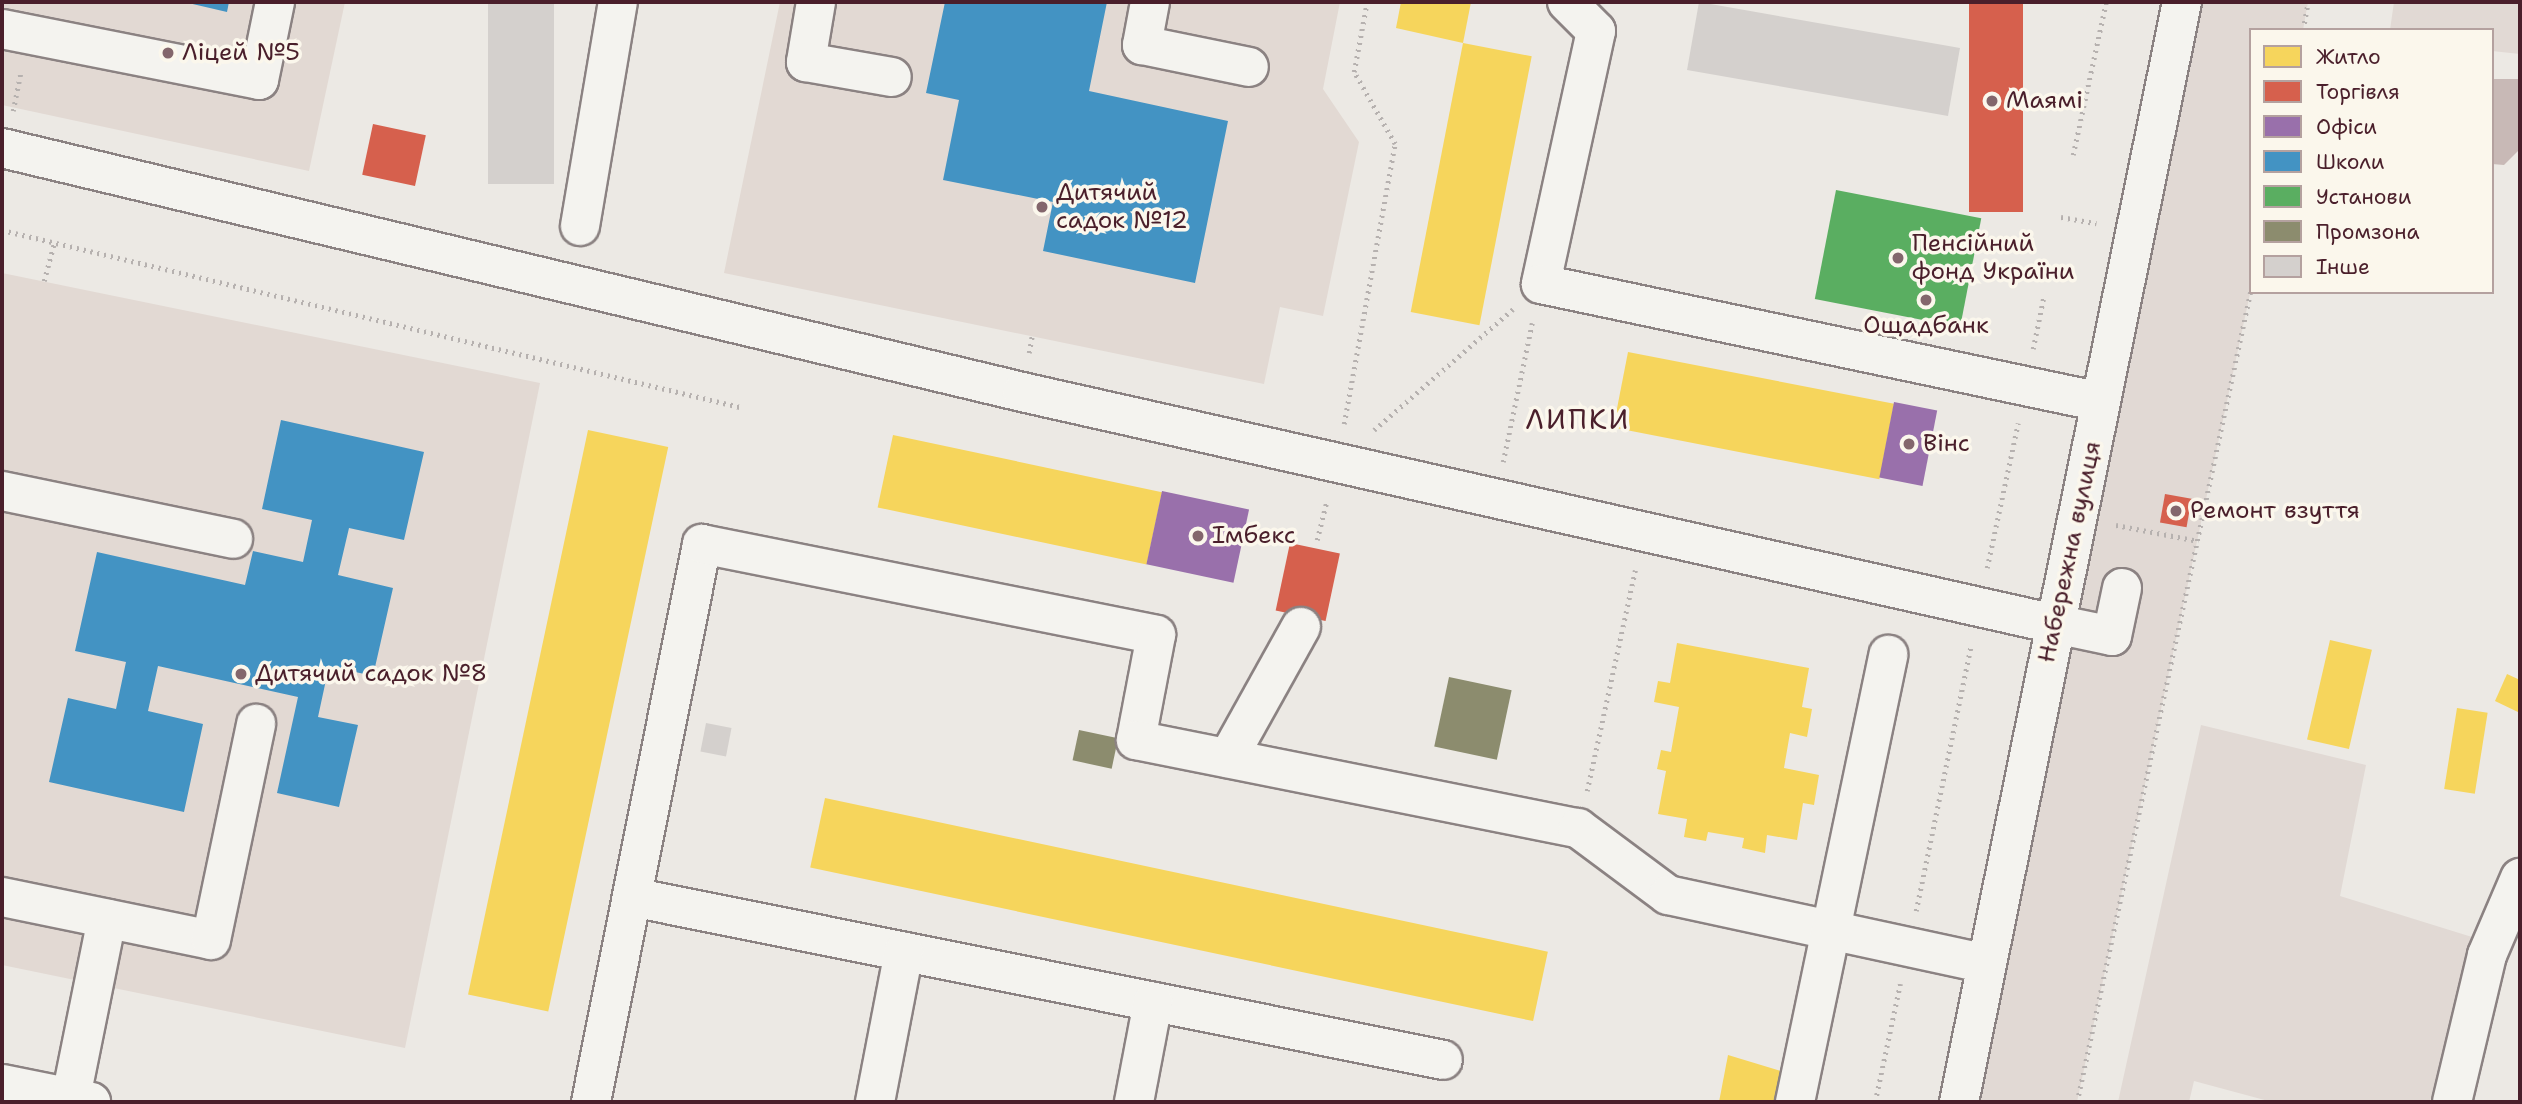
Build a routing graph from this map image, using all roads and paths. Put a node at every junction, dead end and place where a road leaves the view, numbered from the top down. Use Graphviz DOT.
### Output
graph roads {
  1 [pos="275,2"];
  2 [pos="618,2"];
  3 [pos="816,2"];
  4 [pos="1150,2"];
  5 [pos="1367,2"];
  6 [pos="1567,2"];
  7 [pos="2106,2"];
  8 [pos="2182,2"];
  9 [pos="2308,2"];
  10 [pos="2303,28"];
  11 [pos="2,29"];
  12 [pos="1249,66"];
  13 [pos="892,77"];
  14 [pos="2,149"];
  15 [pos="2073,155"];
  16 [pos="580,226"];
  17 [pos="2,230"];
  18 [pos="54,243"];
  19 [pos="44,281"];
  20 [pos="1541,285"];
  21 [pos="2250,294"];
  22 [pos="2044,295"];
  23 [pos="2025,386"];
  24 [pos="2101,401"];
  25 [pos="740,407"];
  26 [pos="1337,463"];
  27 [pos="2,491"];
  28 [pos="1495,498"];
  29 [pos="2077,517"];
  30 [pos="1644,532"];
  31 [pos="233,539"];
  32 [pos="2198,541"];
  33 [pos="2122,588"];
  34 [pos="1979,607"];
  35 [pos="2055,624"];
  36 [pos="1301,628"];
  37 [pos="1888,656"];
  38 [pos="256,724"];
  39 [pos="1227,758"];
  40 [pos="1578,828"];
  41 [pos="2520,877"];
  42 [pos="2,897"];
  43 [pos="632,897"];
  44 [pos="107,919"];
  45 [pos="1830,930"];
  46 [pos="1908,947"];
  47 [pos="904,951"];
  48 [pos="1987,964"];
  49 [pos="1153,1002"];
  50 [pos="1443,1060"];
  51 [pos="2,1084"];
  52 [pos="77,1101"];
  53 [pos="591,1102"];
  54 [pos="875,1102"];
  55 [pos="1134,1102"];
  56 [pos="1795,1102"];
  57 [pos="1875,1102"];
  58 [pos="1959,1102"];
  59 [pos="2077,1102"];
  60 [pos="2452,1102"];
  1 -- 11 [label="street"];
  2 -- 16 [label="street"];
  3 -- 13 [label="street"];
  4 -- 12 [label="street"];
  5 -- 26 [label="path"];
  6 -- 20 [label="street"];
  7 -- 15 [label="path"];
  8 -- 24 [label="street, Набережна вулиця"];
  9 -- 10 [label="path"];
  14 -- 26 [label="street"];
  17 -- 18 [label="path"];
  18 -- 19 [label="path"];
  18 -- 25 [label="path"];
  20 -- 23 [label="street"];
  20 -- 26 [label="path"];
  20 -- 28 [label="path"];
  21 -- 32 [label="path"];
  22 -- 23 [label="path"];
  23 -- 24 [label="street"];
  23 -- 34 [label="path"];
  24 -- 29 [label="street, Набережна вулиця"];
  26 -- 28 [label="street"];
  27 -- 31 [label="street"];
  28 -- 30 [label="street"];
  29 -- 32 [label="path"];
  29 -- 35 [label="street, Набережна вулиця"];
  30 -- 34 [label="street"];
  30 -- 40 [label="path"];
  32 -- 59 [label="path"];
  33 -- 35 [label="street"];
  34 -- 35 [label="street"];
  34 -- 46 [label="path"];
  35 -- 48 [label="street, Набережна вулиця"];
  36 -- 39 [label="street"];
  37 -- 45 [label="street"];
  38 -- 44 [label="street"];
  39 -- 40 [label="street"];
  39 -- 43 [label="street"];
  40 -- 45 [label="street"];
  41 -- 60 [label="street"];
  42 -- 44 [label="street"];
  43 -- 47 [label="street"];
  43 -- 53 [label="street"];
  44 -- 52 [label="street"];
  45 -- 46 [label="street"];
  45 -- 56 [label="street"];
  46 -- 48 [label="street"];
  46 -- 57 [label="path"];
  47 -- 49 [label="street"];
  47 -- 54 [label="street"];
  48 -- 58 [label="street, Набережна вулиця"];
  49 -- 50 [label="street"];
  49 -- 55 [label="street"];
  51 -- 52 [label="street"];
}
